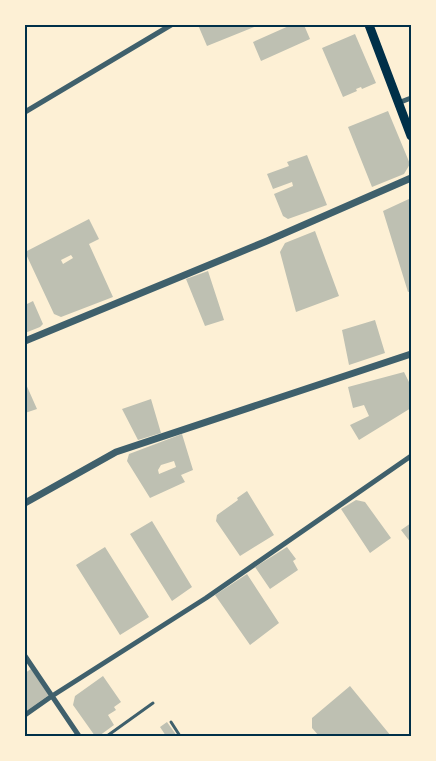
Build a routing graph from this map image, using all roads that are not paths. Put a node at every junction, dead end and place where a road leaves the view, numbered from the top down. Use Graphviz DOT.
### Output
graph roads {
  1 [pos="171,25"];
  2 [pos="368,25"];
  3 [pos="411,98"];
  4 [pos="398,103"];
  5 [pos="25,112"];
  6 [pos="411,136"];
  7 [pos="411,178"];
  8 [pos="25,341"];
  9 [pos="411,354"];
  10 [pos="411,456"];
  11 [pos="25,503"];
  12 [pos="25,656"];
  13 [pos="52,696"];
  14 [pos="153,703"];
  15 [pos="25,715"];
  16 [pos="170,722"];
  17 [pos="79,736"];
  18 [pos="107,736"];
  19 [pos="180,736"];
  1 -- 5 [label="street"];
  2 -- 4 [label="main road"];
  3 -- 4 [label="street"];
  4 -- 6 [label="main road"];
  7 -- 8 [label="street"];
  9 -- 11 [label="street"];
  10 -- 13 [label="street"];
  12 -- 13 [label="street"];
  13 -- 15 [label="street"];
  13 -- 17 [label="street"];
  14 -- 18 [label="lane"];
  16 -- 19 [label="lane"];
}
